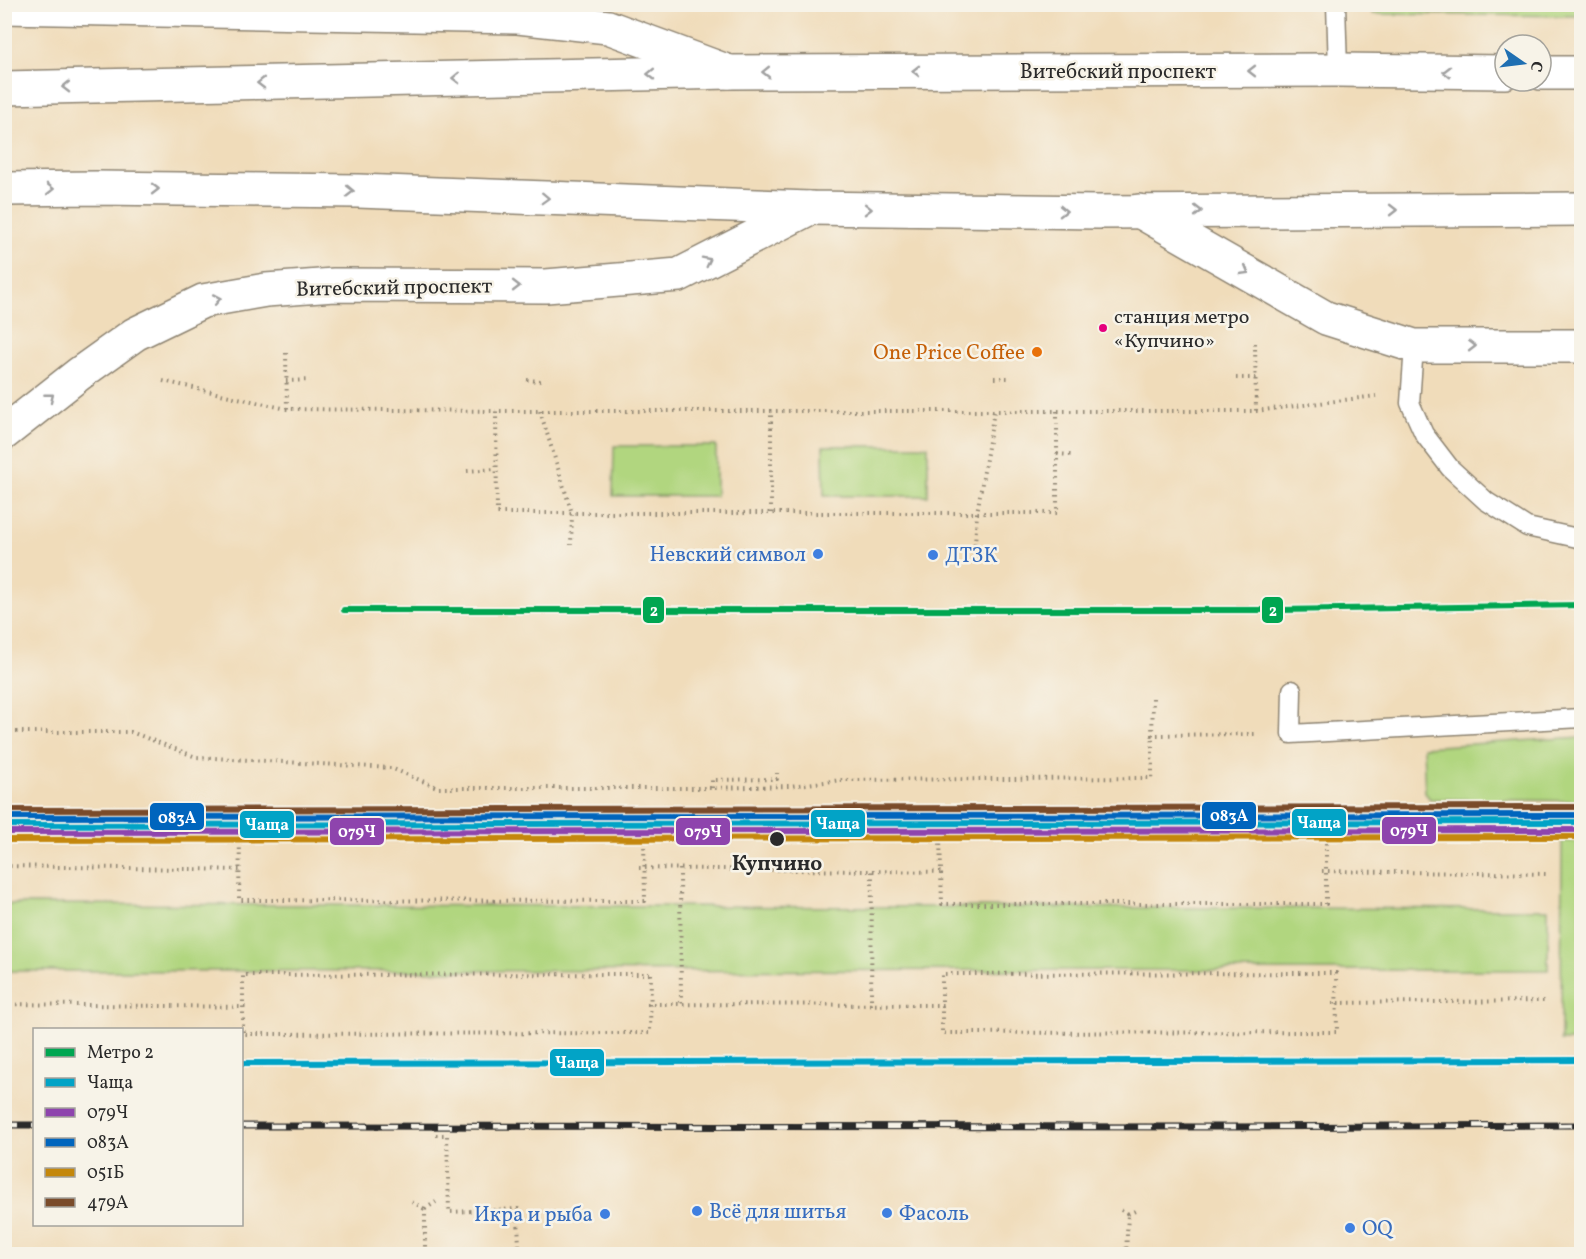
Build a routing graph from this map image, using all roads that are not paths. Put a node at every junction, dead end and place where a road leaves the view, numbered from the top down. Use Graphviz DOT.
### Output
graph roads {
  1 [pos="1336,4"];
  2 [pos="4,7"];
  3 [pos="1338,70"];
  4 [pos="730,72"];
  5 [pos="1493,72"];
  6 [pos="1553,73"];
  7 [pos="1581,73"];
  8 [pos="4,88"];
  9 [pos="4,189"];
  10 [pos="810,208"];
  11 [pos="1581,208"];
  12 [pos="1139,211"];
  13 [pos="1414,346"];
  14 [pos="1581,346"];
  15 [pos="4,434"];
  16 [pos="1581,539"];
  17 [pos="1293,690"];
  18 [pos="1581,718"];
  1 -- 3 [label="lane"];
  2 -- 4 [label="main road, Витебский проспект"];
  3 -- 4 [label="main road, Витебский проспект, one-way"];
  5 -- 3 [label="main road, Витебский проспект, one-way"];
  4 -- 8 [label="main road, Витебский проспект, one-way"];
  6 -- 7 [label="main road"];
  9 -- 10 [label="main road, Витебский проспект, one-way"];
  10 -- 12 [label="main road, Витебский проспект, one-way"];
  15 -- 10 [label="main road, Витебский проспект, one-way"];
  12 -- 11 [label="main road, Витебский проспект, one-way"];
  12 -- 13 [label="main road, one-way"];
  13 -- 14 [label="main road, one-way"];
  13 -- 16 [label="lane"];
  17 -- 18 [label="lane"];
}
